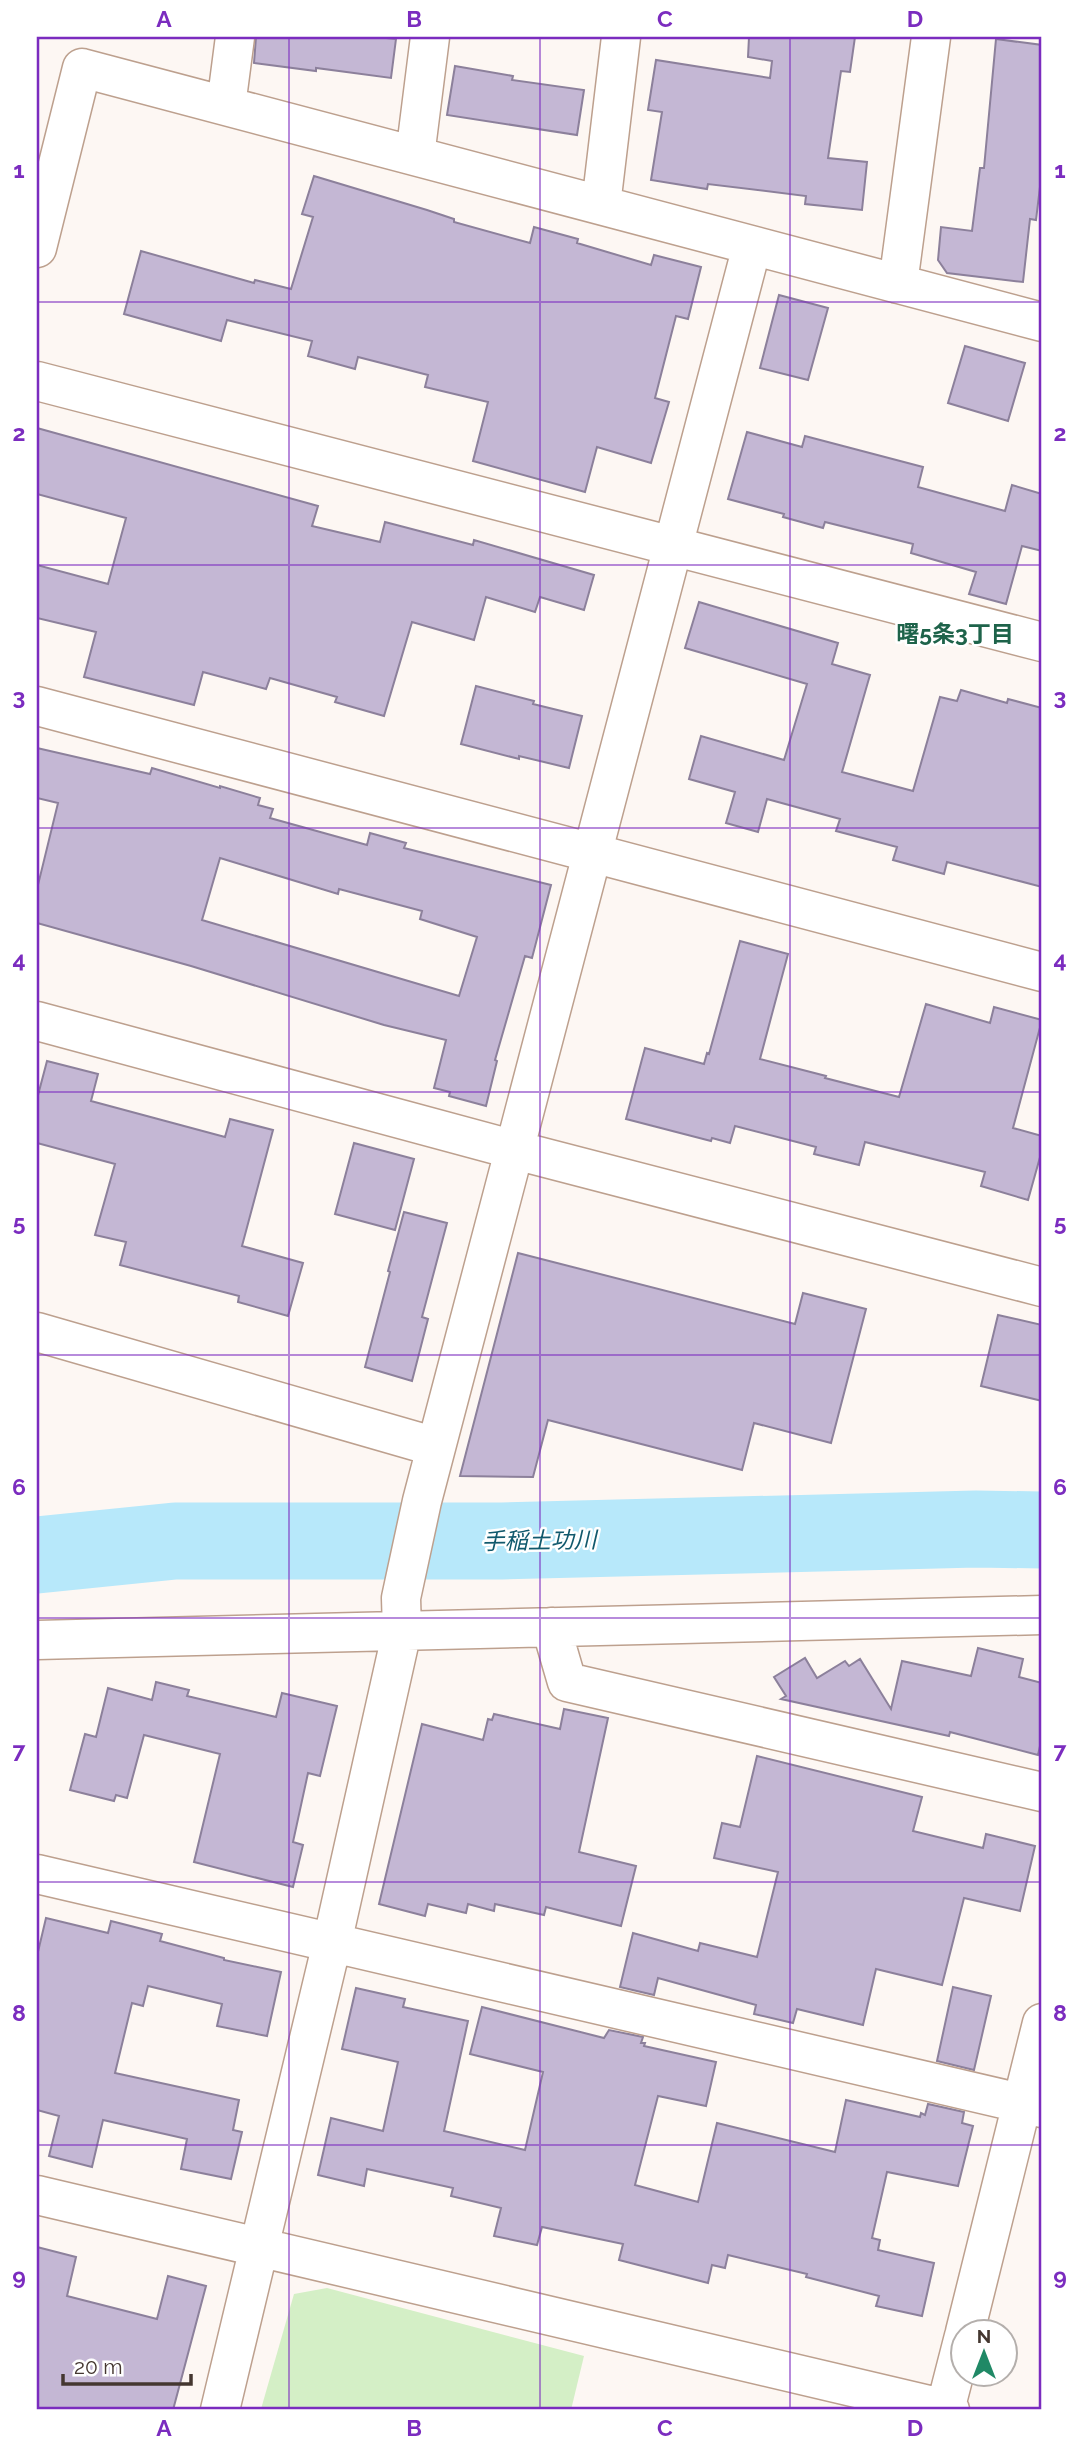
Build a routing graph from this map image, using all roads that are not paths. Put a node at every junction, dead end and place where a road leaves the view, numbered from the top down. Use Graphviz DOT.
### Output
graph roads {
  1 [pos="234,37"];
  2 [pos="430,37"];
  3 [pos="621,37"];
  4 [pos="931,37"];
  5 [pos="226,106"];
  6 [pos="415,156"];
  7 [pos="601,205"];
  8 [pos="752,246"];
  9 [pos="37,248"];
  10 [pos="898,284"];
  11 [pos="1042,322"];
  12 [pos="37,382"];
  13 [pos="674,546"];
  14 [pos="1042,642"];
  15 [pos="37,706"];
  16 [pos="594,853"];
  17 [pos="1042,972"];
  18 [pos="37,1021"];
  19 [pos="515,1150"];
  20 [pos="1042,1287"];
  21 [pos="37,1332"];
  22 [pos="436,1447"];
  23 [pos="401,1614"];
  24 [pos="1042,1615"];
  25 [pos="551,1626"];
  26 [pos="37,1640"];
  27 [pos="1042,1792"];
  28 [pos="37,1874"];
  29 [pos="332,1943"];
  30 [pos="1042,2022"];
  31 [pos="1033,2105"];
  32 [pos="37,2195"];
  33 [pos="260,2248"];
  34 [pos="969,2318"];
  35 [pos="952,2388"];
  36 [pos="220,2410"];
  37 [pos="947,2410"];
  1 -- 5 [label="street"];
  2 -- 6 [label="street"];
  3 -- 7 [label="street"];
  4 -- 10 [label="street"];
  5 -- 6 [label="street"];
  5 -- 9 [label="street"];
  6 -- 7 [label="street"];
  7 -- 8 [label="street"];
  8 -- 10 [label="street"];
  8 -- 13 [label="street"];
  10 -- 11 [label="street"];
  12 -- 13 [label="street"];
  13 -- 14 [label="street"];
  13 -- 16 [label="street"];
  15 -- 16 [label="street"];
  16 -- 17 [label="street"];
  16 -- 19 [label="street"];
  18 -- 19 [label="street"];
  19 -- 20 [label="street"];
  19 -- 22 [label="street"];
  21 -- 22 [label="street"];
  22 -- 23 [label="street"];
  23 -- 25 [label="street"];
  23 -- 26 [label="street"];
  23 -- 29 [label="street"];
  24 -- 25 [label="street"];
  25 -- 27 [label="street"];
  28 -- 29 [label="street"];
  29 -- 31 [label="street"];
  29 -- 33 [label="street"];
  30 -- 31 [label="street"];
  31 -- 34 [label="street"];
  32 -- 33 [label="street"];
  33 -- 36 [label="street"];
  33 -- 37 [label="street"];
  35 -- 37 [label="street"];
}
